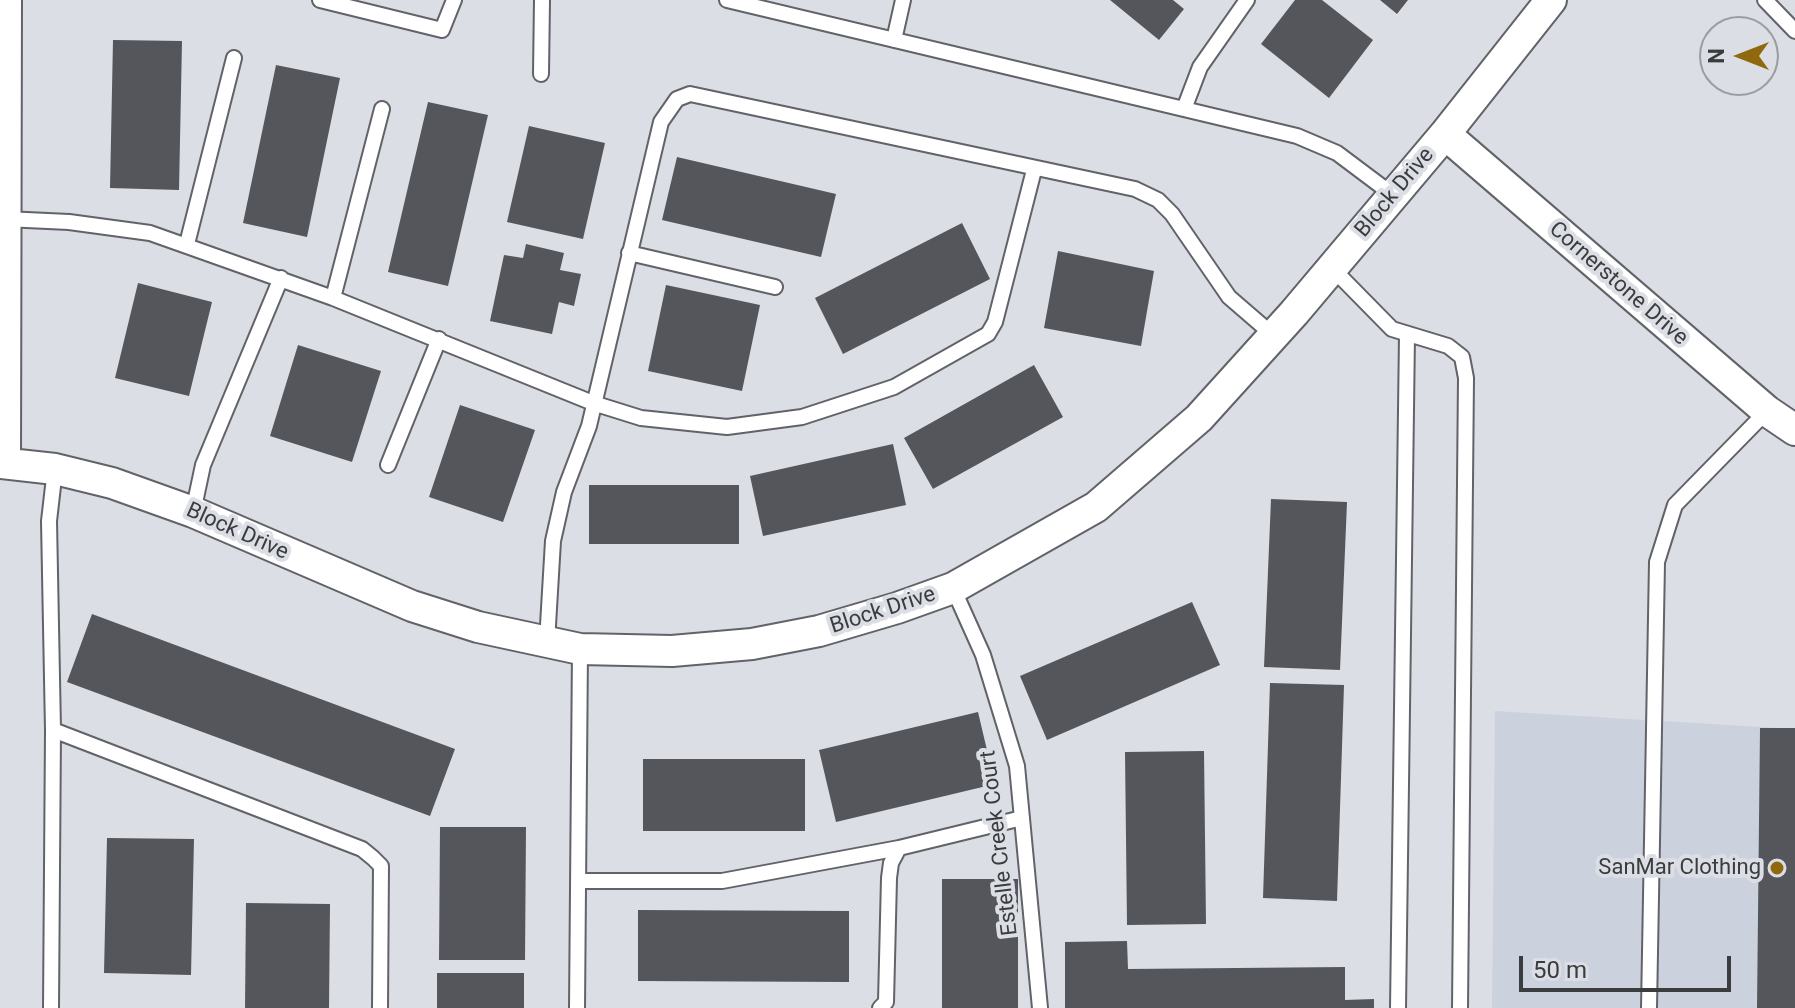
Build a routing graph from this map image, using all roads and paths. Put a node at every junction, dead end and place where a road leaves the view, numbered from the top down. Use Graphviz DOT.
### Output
graph roads {
  1 [pos="6,0"];
  2 [pos="320,0"];
  3 [pos="454,0"];
  4 [pos="542,0"];
  5 [pos="727,0"];
  6 [pos="903,0"];
  7 [pos="1247,0"];
  8 [pos="1551,0"];
  9 [pos="1765,0"];
  10 [pos="1795,31"];
  11 [pos="894,40"];
  12 [pos="234,58"];
  13 [pos="541,74"];
  14 [pos="382,109"];
  15 [pos="1184,109"];
  16 [pos="1445,134"];
  17 [pos="1034,170"];
  18 [pos="1393,195"];
  19 [pos="5,219"];
  20 [pos="187,244"];
  21 [pos="629,253"];
  22 [pos="1332,268"];
  23 [pos="281,278"];
  24 [pos="775,287"];
  25 [pos="333,298"];
  26 [pos="1273,335"];
  27 [pos="1407,335"];
  28 [pos="439,339"];
  29 [pos="593,403"];
  30 [pos="1767,411"];
  31 [pos="1795,430"];
  32 [pos="2,463"];
  33 [pos="388,465"];
  34 [pos="55,469"];
  35 [pos="193,512"];
  36 [pos="953,588"];
  37 [pos="547,642"];
  38 [pos="580,649"];
  39 [pos="53,730"];
  40 [pos="1022,818"];
  41 [pos="899,848"];
  42 [pos="578,881"];
  43 [pos="51,1008"];
  44 [pos="380,1008"];
  45 [pos="577,1008"];
  46 [pos="880,1008"];
  47 [pos="1040,1008"];
  48 [pos="1398,1008"];
  49 [pos="1460,1008"];
  50 [pos="1649,1008"];
  1 -- 19 [label="street"];
  2 -- 3 [label="lane"];
  4 -- 13 [label="lane"];
  5 -- 11 [label="lane"];
  6 -- 11 [label="lane"];
  7 -- 15 [label="lane"];
  8 -- 16 [label="street, Block Drive"];
  9 -- 10 [label="lane"];
  11 -- 15 [label="lane"];
  12 -- 20 [label="lane"];
  14 -- 25 [label="lane"];
  15 -- 18 [label="lane"];
  16 -- 18 [label="street, Block Drive"];
  16 -- 30 [label="street, Cornerstone Drive"];
  17 -- 21 [label="lane"];
  17 -- 26 [label="lane"];
  17 -- 29 [label="lane"];
  18 -- 22 [label="street, Block Drive"];
  19 -- 20 [label="lane"];
  19 -- 32 [label="street"];
  20 -- 23 [label="lane"];
  21 -- 24 [label="lane"];
  21 -- 29 [label="lane"];
  22 -- 26 [label="street, Block Drive"];
  22 -- 27 [label="lane"];
  23 -- 25 [label="lane"];
  23 -- 35 [label="lane"];
  25 -- 28 [label="lane"];
  26 -- 36 [label="street, Block Drive"];
  27 -- 48 [label="lane"];
  27 -- 49 [label="lane"];
  28 -- 29 [label="lane"];
  28 -- 33 [label="lane"];
  29 -- 37 [label="lane"];
  30 -- 31 [label="street, Cornerstone Drive"];
  30 -- 50 [label="lane"];
  32 -- 34 [label="street, Block Drive"];
  34 -- 35 [label="street, Block Drive"];
  34 -- 39 [label="lane"];
  35 -- 37 [label="street, Block Drive"];
  36 -- 38 [label="street, Block Drive"];
  36 -- 40 [label="lane, Estelle Creek Court"];
  37 -- 38 [label="street, Block Drive"];
  38 -- 42 [label="lane"];
  39 -- 43 [label="lane"];
  39 -- 44 [label="lane"];
  40 -- 41 [label="lane"];
  40 -- 47 [label="lane, Estelle Creek Court"];
  41 -- 42 [label="lane"];
  41 -- 46 [label="lane"];
  42 -- 45 [label="lane"];
}
